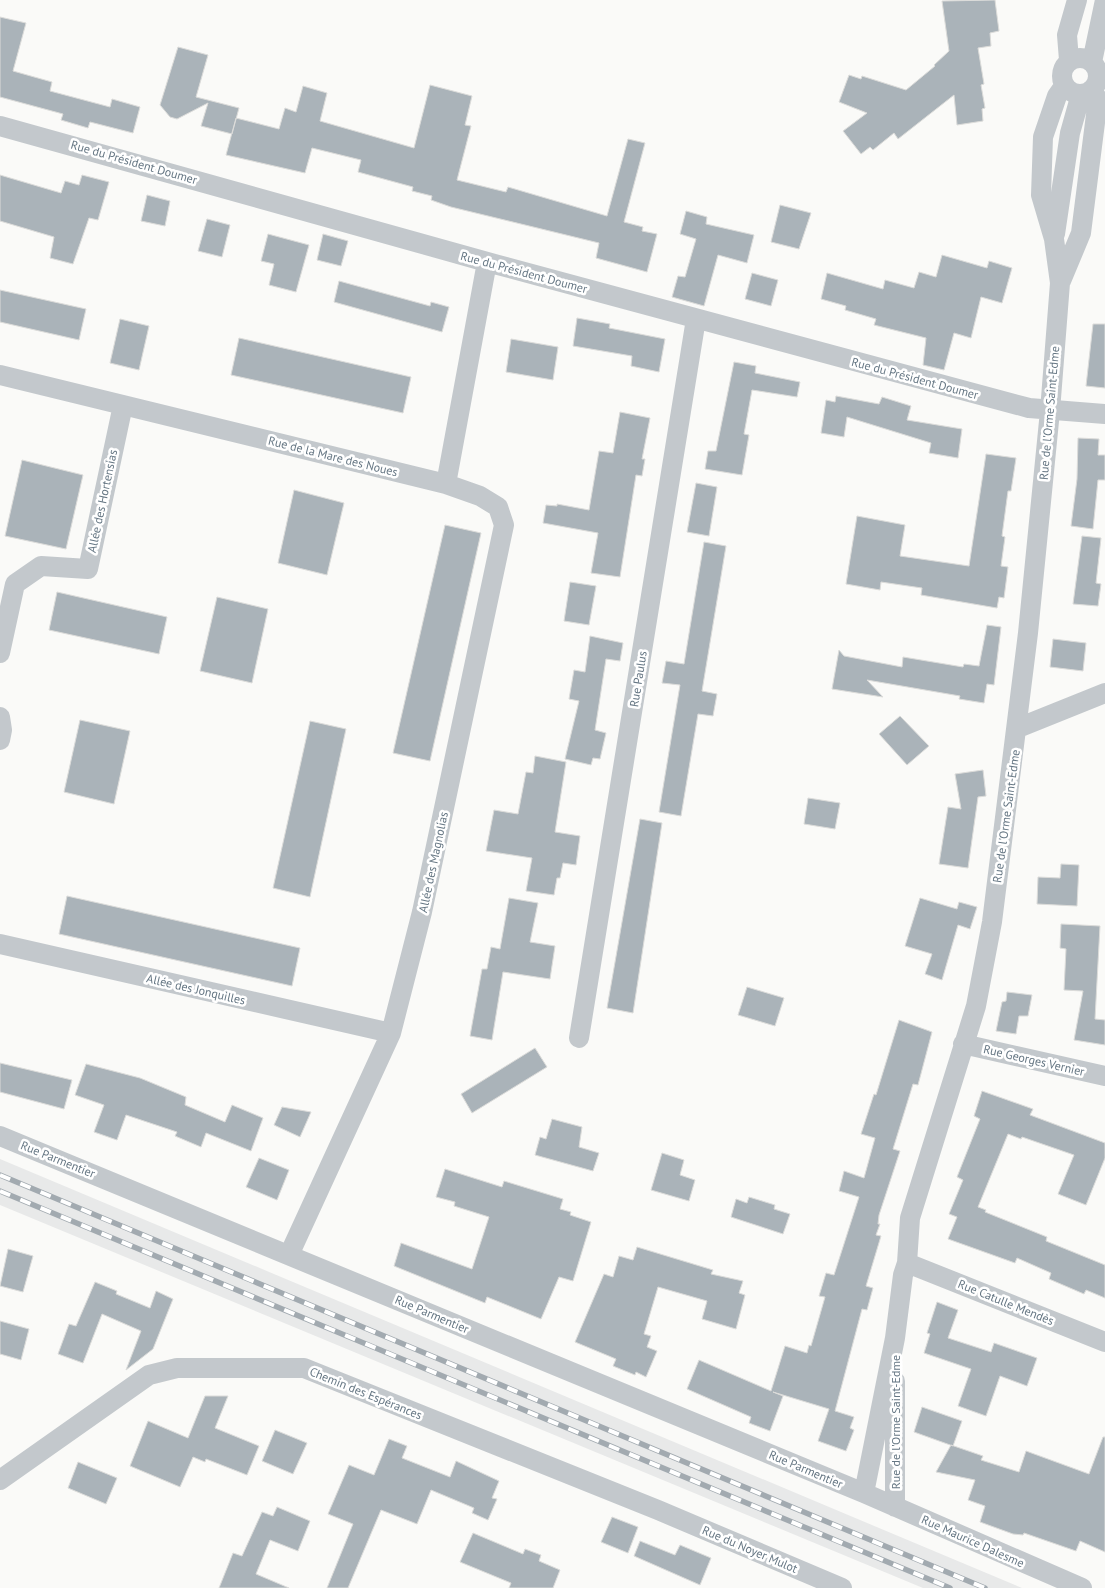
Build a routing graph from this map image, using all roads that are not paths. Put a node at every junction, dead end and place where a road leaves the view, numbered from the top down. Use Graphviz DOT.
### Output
graph roads {
  1 [pos="1078,0"];
  2 [pos="1105,0"];
  3 [pos="1086,74"];
  4 [pos="0,126"];
  5 [pos="487,262"];
  6 [pos="1060,283"];
  7 [pos="696,319"];
  8 [pos="0,375"];
  9 [pos="123,405"];
  10 [pos="1050,411"];
  11 [pos="1105,414"];
  12 [pos="446,484"];
  13 [pos="0,653"];
  14 [pos="1105,693"];
  15 [pos="0,717"];
  16 [pos="1018,728"];
  17 [pos="0,740"];
  18 [pos="0,944"];
  19 [pos="391,1033"];
  20 [pos="579,1038"];
  21 [pos="963,1044"];
  22 [pos="1105,1076"];
  23 [pos="0,1136"];
  24 [pos="289,1255"];
  25 [pos="907,1263"];
  26 [pos="895,1338"];
  27 [pos="1105,1342"];
  28 [pos="0,1480"];
  29 [pos="864,1493"];
  30 [pos="895,1507"];
  31 [pos="658,1510"];
  32 [pos="842,1588"];
  33 [pos="1082,1588"];
  1 -- 3 [label="street, Rue de l'Orme Saint-Edme"];
  2 -- 3 [label="street, Rue de l'Orme Saint-Edme"];
  3 -- 6 [label="street, Rue de l'Orme Saint-Edme"];
  3 -- 6 [label="street, Rue de l'Orme Saint-Edme"];
  4 -- 5 [label="street, Rue du Président Doumer"];
  5 -- 7 [label="street, Rue du Président Doumer"];
  5 -- 12 [label="street"];
  6 -- 10 [label="street, Rue de l'Orme Saint-Edme"];
  7 -- 10 [label="street, Rue du Président Doumer"];
  7 -- 20 [label="street, Rue Paulus"];
  8 -- 9 [label="street, Rue de la Mare des Noues"];
  9 -- 12 [label="street, Rue de la Mare des Noues"];
  9 -- 13 [label="street, Allée des Hortensias"];
  10 -- 11 [label="street, Rue du Président Doumer"];
  10 -- 16 [label="street, Rue de l'Orme Saint-Edme"];
  12 -- 19 [label="street, Allée des Magnolias"];
  14 -- 16 [label="street"];
  15 -- 17 [label="street"];
  16 -- 21 [label="street, Rue de l'Orme Saint-Edme"];
  18 -- 19 [label="street, Allée des Jonquilles"];
  19 -- 24 [label="street, Allée des Magnolias"];
  21 -- 22 [label="street, Rue Georges Vernier"];
  21 -- 25 [label="street, Rue de l'Orme Saint-Edme"];
  23 -- 24 [label="street, Rue Parmentier"];
  24 -- 29 [label="street, Rue Parmentier"];
  25 -- 26 [label="street, Rue de l'Orme Saint-Edme"];
  25 -- 27 [label="street, Rue Catulle Mendès"];
  26 -- 29 [label="street, Rue de l'Orme Saint-Edme"];
  26 -- 30 [label="street, Rue de l'Orme Saint-Edme"];
  28 -- 31 [label="street, Chemin des Espérances"];
  29 -- 30 [label="street, Rue Maurice Dalesme"];
  30 -- 33 [label="street, Rue Maurice Dalesme"];
  31 -- 32 [label="street, Rue du Noyer Mulot"];
}
